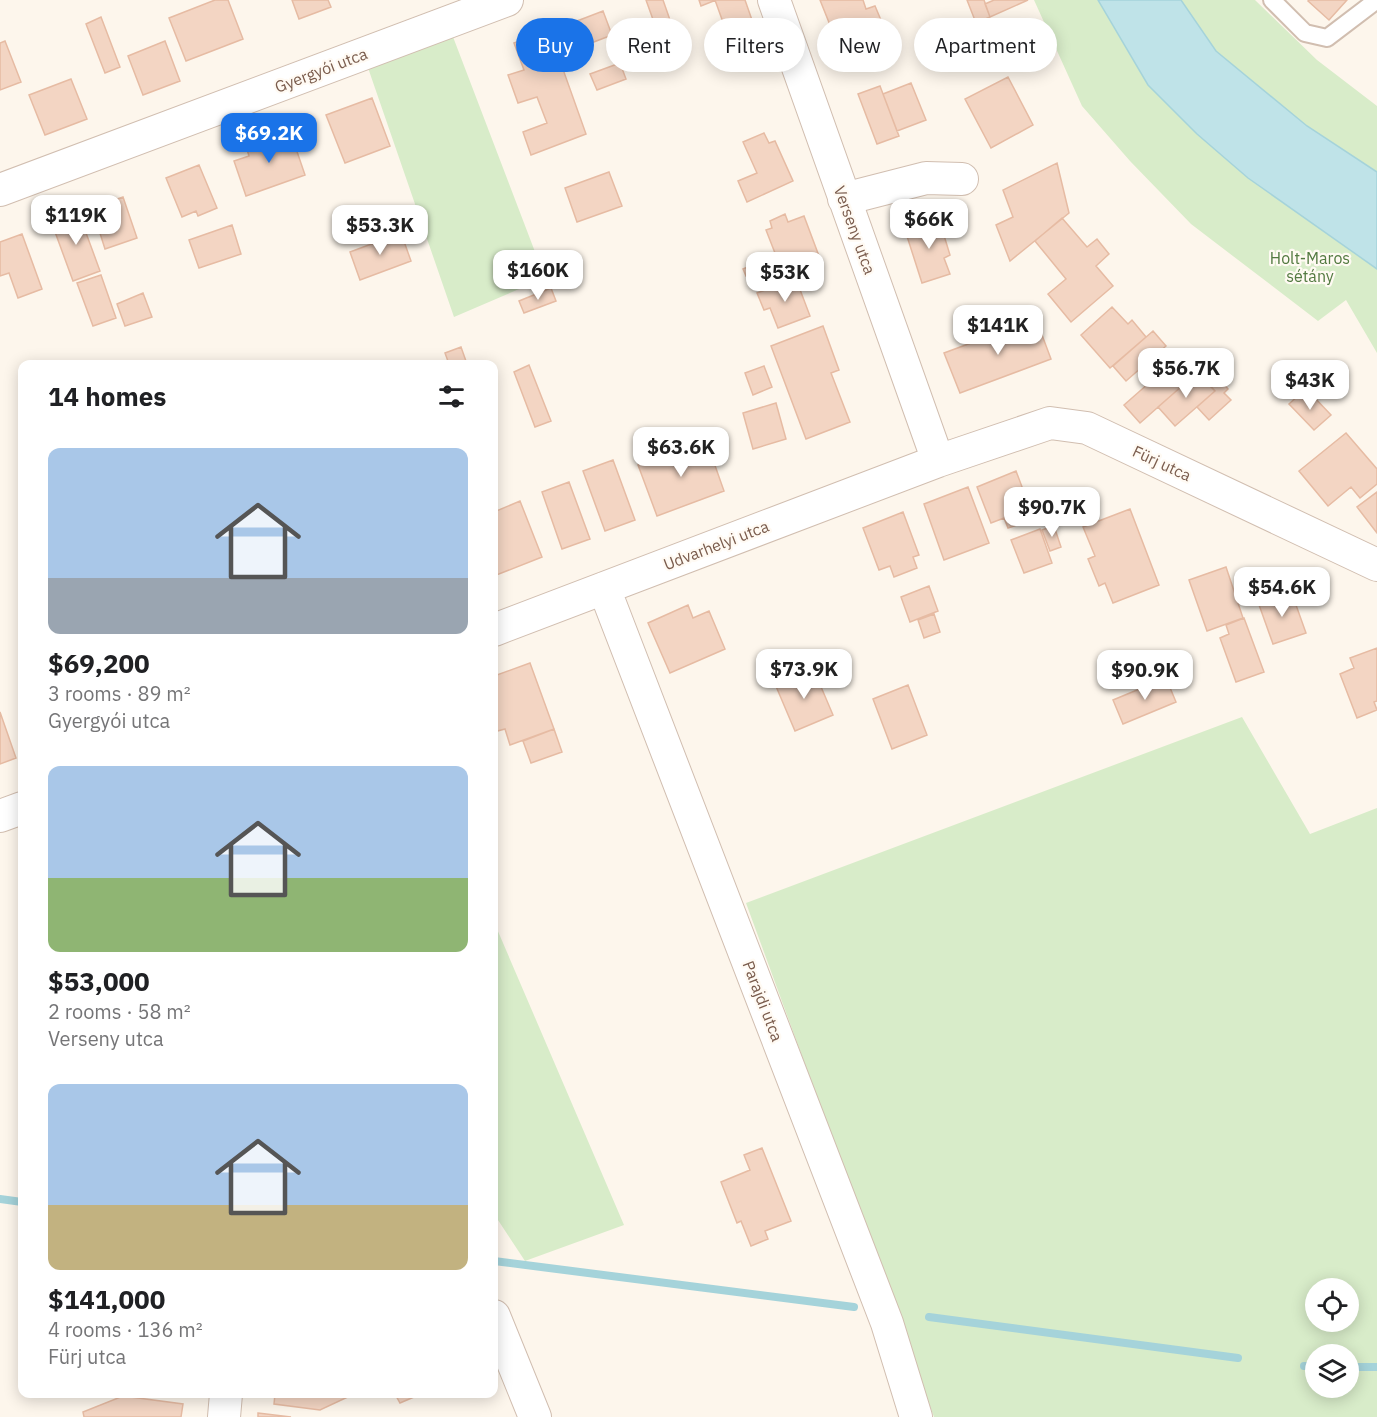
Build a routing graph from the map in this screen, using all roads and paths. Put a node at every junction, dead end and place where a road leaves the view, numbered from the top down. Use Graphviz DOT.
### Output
graph roads {
  1 [pos="507,0"];
  2 [pos="774,0"];
  3 [pos="1272,0"];
  4 [pos="1377,0"];
  5 [pos="962,179"];
  6 [pos="0,190"];
  7 [pos="844,199"];
  8 [pos="938,460"];
  9 [pos="1377,565"];
  10 [pos="604,588"];
  11 [pos="498,628"];
  12 [pos="18,809"];
  13 [pos="0,816"];
  14 [pos="498,1326"];
  15 [pos="226,1398"];
  16 [pos="224,1417"];
  17 [pos="535,1417"];
  18 [pos="916,1417"];
  1 -- 6 [label="street, Gyergyói utca"];
  2 -- 7 [label="street, Verseny utca"];
  3 -- 4 [label="lane"];
  5 -- 7 [label="street"];
  7 -- 8 [label="street, Verseny utca"];
  8 -- 9 [label="street, Fürj utca"];
  8 -- 10 [label="street, Udvarhelyi utca"];
  10 -- 11 [label="street, Udvarhelyi utca"];
  10 -- 18 [label="street, Parajdi utca"];
  12 -- 13 [label="street"];
  14 -- 17 [label="street"];
  15 -- 16 [label="street"];
}
